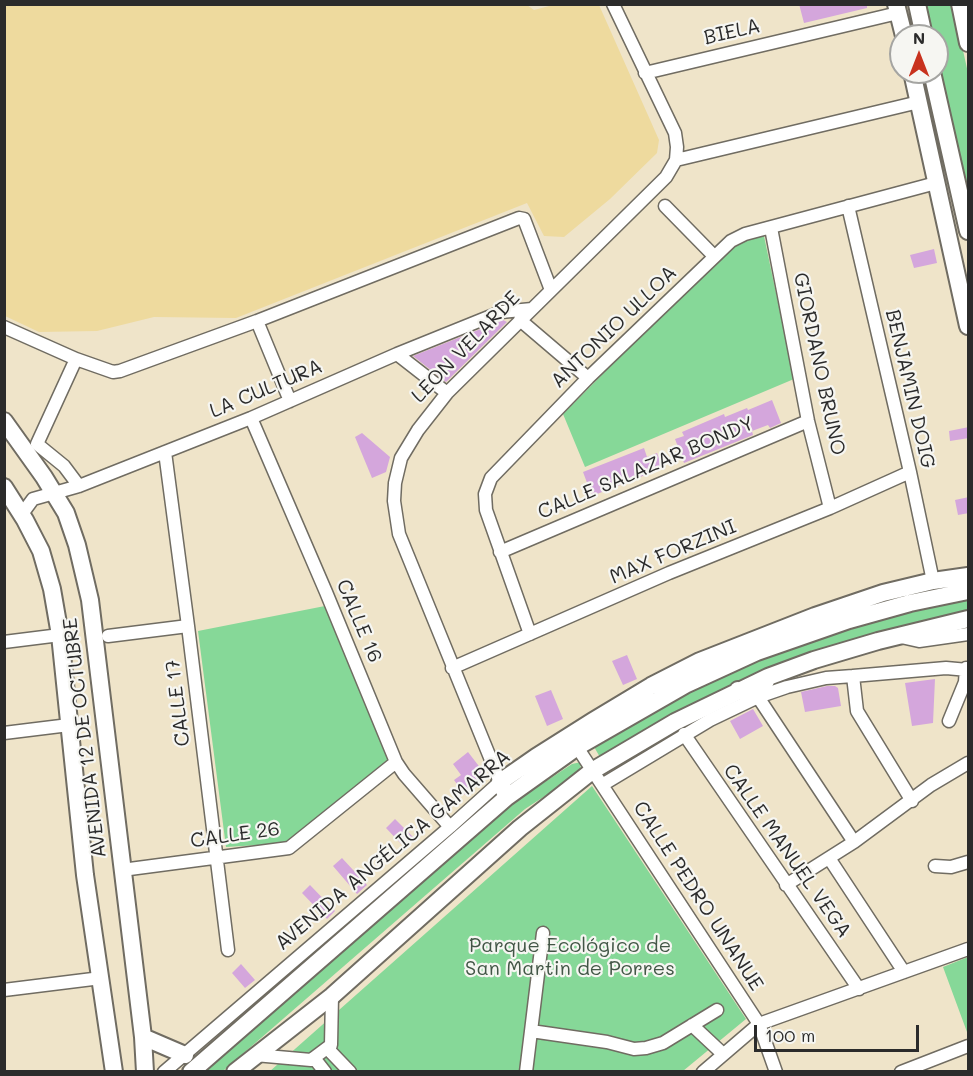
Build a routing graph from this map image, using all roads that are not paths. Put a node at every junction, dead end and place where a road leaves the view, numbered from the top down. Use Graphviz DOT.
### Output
graph roads {
  1 [pos="613,4"];
  2 [pos="917,4"];
  3 [pos="960,4"];
  4 [pos="897,9"];
  5 [pos="901,24"];
  6 [pos="921,24"];
  7 [pos="969,43"];
  8 [pos="645,72"];
  9 [pos="915,84"];
  10 [pos="935,84"];
  11 [pos="919,102"];
  12 [pos="676,160"];
  13 [pos="936,183"];
  14 [pos="665,206"];
  15 [pos="848,206"];
  16 [pos="771,228"];
  17 [pos="969,231"];
  18 [pos="714,256"];
  19 [pos="551,290"];
  20 [pos="532,309"];
  21 [pos="520,320"];
  22 [pos="257,321"];
  23 [pos="969,326"];
  24 [pos="4,327"];
  25 [pos="398,354"];
  26 [pos="76,360"];
  27 [pos="588,378"];
  28 [pos="447,393"];
  29 [pos="290,401"];
  30 [pos="251,418"];
  31 [pos="808,421"];
  32 [pos="6,422"];
  33 [pos="37,444"];
  34 [pos="165,452"];
  35 [pos="910,472"];
  36 [pos="79,486"];
  37 [pos="4,487"];
  38 [pos="54,493"];
  39 [pos="830,508"];
  40 [pos="22,514"];
  41 [pos="500,552"];
  42 [pos="969,576"];
  43 [pos="933,581"];
  44 [pos="969,591"];
  45 [pos="969,619"];
  46 [pos="188,626"];
  47 [pos="530,634"];
  48 [pos="969,634"];
  49 [pos="60,635"];
  50 [pos="108,636"];
  51 [pos="894,636"];
  52 [pos="4,642"];
  53 [pos="805,663"];
  54 [pos="452,668"];
  55 [pos="967,669"];
  56 [pos="853,676"];
  57 [pos="768,677"];
  58 [pos="808,682"];
  59 [pos="738,690"];
  60 [pos="758,697"];
  61 [pos="949,721"];
  62 [pos="69,725"];
  63 [pos="4,733"];
  64 [pos="684,734"];
  65 [pos="577,747"];
  66 [pos="396,762"];
  67 [pos="969,764"];
  68 [pos="597,778"];
  69 [pos="503,789"];
  70 [pos="912,801"];
  71 [pos="450,827"];
  72 [pos="854,842"];
  73 [pos="216,858"];
  74 [pos="829,858"];
  75 [pos="969,862"];
  76 [pos="934,866"];
  77 [pos="122,870"];
  78 [pos="786,885"];
  79 [pos="543,933"];
  80 [pos="969,948"];
  81 [pos="228,950"];
  82 [pos="904,972"];
  83 [pos="101,978"];
  84 [pos="859,989"];
  85 [pos="4,990"];
  86 [pos="332,996"];
  87 [pos="717,1010"];
  88 [pos="759,1024"];
  89 [pos="692,1025"];
  90 [pos="531,1030"];
  91 [pos="143,1037"];
  92 [pos="969,1046"];
  93 [pos="327,1048"];
  94 [pos="723,1054"];
  95 [pos="185,1055"];
  96 [pos="255,1055"];
  97 [pos="314,1058"];
  98 [pos="114,1071"];
  99 [pos="145,1071"];
  100 [pos="164,1071"];
  101 [pos="191,1071"];
  102 [pos="235,1071"];
  103 [pos="325,1071"];
  104 [pos="350,1071"];
  105 [pos="526,1071"];
  106 [pos="703,1071"];
  107 [pos="776,1071"];
  108 [pos="901,1071"];
  1 -- 8 [label="street"];
  2 -- 6 [label="main road"];
  3 -- 7 [label="main road"];
  4 -- 5 [label="main road"];
  4 -- 8 [label="street, BIELA"];
  8 -- 12 [label="street"];
  9 -- 11 [label="main road"];
  10 -- 17 [label="main road"];
  11 -- 12 [label="street"];
  11 -- 13 [label="main road"];
  12 -- 19 [label="street, LEON VELARDE"];
  13 -- 15 [label="street, ANTONIO ULLOA"];
  13 -- 23 [label="main road"];
  14 -- 18 [label="street"];
  15 -- 16 [label="street, ANTONIO ULLOA"];
  15 -- 35 [label="street, BENJAMIN DOIG"];
  16 -- 18 [label="street, ANTONIO ULLOA"];
  16 -- 31 [label="street, GIORDANO BRUNO"];
  18 -- 27 [label="street, ANTONIO ULLOA"];
  19 -- 20 [label="street, LEON VELARDE"];
  19 -- 22 [label="street"];
  20 -- 21 [label="street, LEON VELARDE"];
  20 -- 25 [label="street, LA CULTURA"];
  21 -- 27 [label="street"];
  21 -- 28 [label="street, LEON VELARDE"];
  22 -- 26 [label="street"];
  22 -- 29 [label="street"];
  24 -- 26 [label="street"];
  25 -- 28 [label="street"];
  25 -- 29 [label="street, LA CULTURA"];
  26 -- 33 [label="street"];
  27 -- 41 [label="street, ANTONIO ULLOA"];
  28 -- 54 [label="street, LEON VELARDE"];
  29 -- 30 [label="street, LA CULTURA"];
  30 -- 34 [label="street, LA CULTURA"];
  30 -- 66 [label="street, CALLE 16"];
  31 -- 39 [label="street, GIORDANO BRUNO"];
  31 -- 41 [label="street, CALLE SALAZAR BONDY"];
  32 -- 33 [label="street"];
  32 -- 38 [label="main road, AVENIDA 12 DE OCTUBRE"];
  33 -- 36 [label="street"];
  34 -- 36 [label="street, LA CULTURA"];
  34 -- 46 [label="street, CALLE 17"];
  35 -- 39 [label="street, MAX FORZINI"];
  35 -- 43 [label="street, BENJAMIN DOIG"];
  36 -- 38 [label="street, LA CULTURA"];
  37 -- 40 [label="main road, AVENIDA 12 DE OCTUBRE"];
  38 -- 40 [label="street, LA CULTURA"];
  38 -- 77 [label="main road, AVENIDA 12 DE OCTUBRE"];
  39 -- 47 [label="street, MAX FORZINI"];
  40 -- 49 [label="main road, AVENIDA 12 DE OCTUBRE"];
  41 -- 47 [label="street, ANTONIO ULLOA"];
  42 -- 43 [label="main road, AVENIDA ANGÉLICA GAMARRA"];
  43 -- 69 [label="main road, AVENIDA ANGÉLICA GAMARRA"];
  44 -- 65 [label="main road, AVENIDA ANGÉLICA GAMARRA"];
  45 -- 51 [label="main road"];
  46 -- 50 [label="street"];
  46 -- 73 [label="street, CALLE 17"];
  47 -- 54 [label="street, MAX FORZINI"];
  48 -- 51 [label="street"];
  49 -- 52 [label="street"];
  49 -- 62 [label="main road, AVENIDA 12 DE OCTUBRE"];
  51 -- 53 [label="main road"];
  53 -- 57 [label="main road"];
  53 -- 58 [label="street"];
  54 -- 69 [label="street, LEON VELARDE"];
  55 -- 56 [label="street"];
  55 -- 61 [label="street"];
  56 -- 58 [label="street"];
  56 -- 70 [label="street"];
  57 -- 59 [label="main road"];
  57 -- 60 [label="main road"];
  58 -- 60 [label="street"];
  59 -- 60 [label="main road"];
  59 -- 68 [label="main road"];
  60 -- 64 [label="street"];
  60 -- 72 [label="street"];
  62 -- 63 [label="street"];
  62 -- 83 [label="main road, AVENIDA 12 DE OCTUBRE"];
  64 -- 68 [label="street"];
  64 -- 78 [label="street, CALLE MANUEL VEGA"];
  65 -- 68 [label="street, CALLE PEDRO UNANUE"];
  65 -- 69 [label="main road, AVENIDA ANGÉLICA GAMARRA"];
  66 -- 71 [label="street, CALLE 16"];
  66 -- 73 [label="street, CALLE 26"];
  67 -- 70 [label="street"];
  68 -- 86 [label="main road"];
  68 -- 88 [label="street, CALLE PEDRO UNANUE"];
  69 -- 71 [label="street, AVENIDA ANGÉLICA GAMARRA"];
  69 -- 101 [label="main road, AVENIDA ANGÉLICA GAMARRA"];
  70 -- 72 [label="street"];
  71 -- 95 [label="street, AVENIDA ANGÉLICA GAMARRA"];
  72 -- 74 [label="street"];
  73 -- 77 [label="street, CALLE 26"];
  73 -- 81 [label="street, CALLE 17"];
  74 -- 78 [label="street"];
  74 -- 82 [label="street"];
  75 -- 76 [label="street"];
  77 -- 91 [label="main road, AVENIDA 12 DE OCTUBRE"];
  78 -- 84 [label="street, CALLE MANUEL VEGA"];
  79 -- 90 [label="street"];
  80 -- 82 [label="street"];
  82 -- 84 [label="street"];
  83 -- 85 [label="street"];
  83 -- 98 [label="main road, AVENIDA 12 DE OCTUBRE"];
  84 -- 88 [label="street"];
  86 -- 93 [label="street"];
  86 -- 96 [label="main road"];
  87 -- 89 [label="street"];
  88 -- 94 [label="street"];
  88 -- 107 [label="street, CALLE PEDRO UNANUE"];
  89 -- 90 [label="street"];
  89 -- 94 [label="street"];
  90 -- 105 [label="street"];
  91 -- 95 [label="main road"];
  91 -- 99 [label="main road, AVENIDA 12 DE OCTUBRE"];
  92 -- 108 [label="street"];
  93 -- 97 [label="street"];
  93 -- 104 [label="street"];
  94 -- 106 [label="street"];
  95 -- 100 [label="street, AVENIDA ANGÉLICA GAMARRA"];
  96 -- 97 [label="street"];
  96 -- 102 [label="main road"];
  97 -- 103 [label="street"];
}
